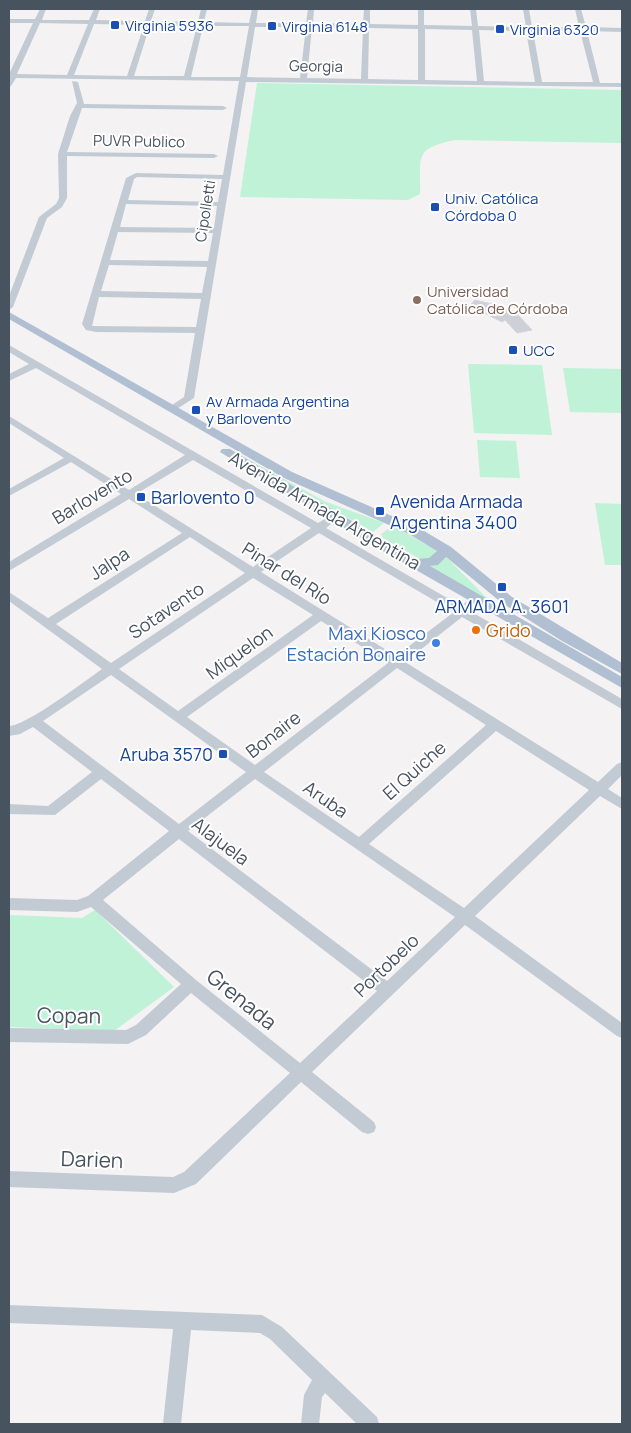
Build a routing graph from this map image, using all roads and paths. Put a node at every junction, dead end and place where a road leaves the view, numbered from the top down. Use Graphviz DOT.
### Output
graph roads {
  1 [pos="43,9"];
  2 [pos="97,9"];
  3 [pos="152,9"];
  4 [pos="204,9"];
  5 [pos="255,9"];
  6 [pos="311,9"];
  7 [pos="367,9"];
  8 [pos="421,9"];
  9 [pos="473,9"];
  10 [pos="526,9"];
  11 [pos="578,9"];
  12 [pos="9,21"];
  13 [pos="37,22"];
  14 [pos="92,22"];
  15 [pos="148,22"];
  16 [pos="200,23"];
  17 [pos="252,24"];
  18 [pos="309,25"];
  19 [pos="366,26"];
  20 [pos="422,27"];
  21 [pos="475,28"];
  22 [pos="530,28"];
  23 [pos="584,29"];
  24 [pos="622,30"];
  25 [pos="11,76"];
  26 [pos="130,77"];
  27 [pos="186,78"];
  28 [pos="72,79"];
  29 [pos="242,79"];
  30 [pos="303,80"];
  31 [pos="364,81"];
  32 [pos="422,82"];
  33 [pos="481,82"];
  34 [pos="539,83"];
  35 [pos="598,84"];
  36 [pos="9,85"];
  37 [pos="622,85"];
  38 [pos="80,106"];
  39 [pos="223,108"];
  40 [pos="62,154"];
  41 [pos="214,156"];
  42 [pos="226,177"];
  43 [pos="123,202"];
  44 [pos="221,204"];
  45 [pos="115,230"];
  46 [pos="217,231"];
  47 [pos="105,262"];
  48 [pos="211,264"];
  49 [pos="96,294"];
  50 [pos="206,296"];
  51 [pos="9,307"];
  52 [pos="9,315"];
  53 [pos="9,325"];
  54 [pos="200,330"];
  55 [pos="9,348"];
  56 [pos="36,364"];
  57 [pos="9,378"];
  58 [pos="172,409"];
  59 [pos="12,425"];
  60 [pos="193,454"];
  61 [pos="71,458"];
  62 [pos="9,493"];
  63 [pos="128,494"];
  64 [pos="335,517"];
  65 [pos="403,524"];
  66 [pos="320,528"];
  67 [pos="189,532"];
  68 [pos="380,544"];
  69 [pos="446,550"];
  70 [pos="411,562"];
  71 [pos="9,567"];
  72 [pos="253,573"];
  73 [pos="9,596"];
  74 [pos="477,600"];
  75 [pos="461,612"];
  76 [pos="321,615"];
  77 [pos="48,623"];
  78 [pos="396,662"];
  79 [pos="111,669"];
  80 [pos="622,669"];
  81 [pos="622,683"];
  82 [pos="622,705"];
  83 [pos="178,717"];
  84 [pos="34,721"];
  85 [pos="494,724"];
  86 [pos="12,731"];
  87 [pos="622,767"];
  88 [pos="100,772"];
  89 [pos="255,772"];
  90 [pos="600,790"];
  91 [pos="622,804"];
  92 [pos="9,809"];
  93 [pos="178,832"];
  94 [pos="359,845"];
  95 [pos="94,900"];
  96 [pos="9,904"];
  97 [pos="464,916"];
  98 [pos="191,984"];
  99 [pos="387,990"];
  100 [pos="622,1031"];
  101 [pos="9,1035"];
  102 [pos="300,1074"];
  103 [pos="368,1127"];
  104 [pos="9,1179"];
  105 [pos="174,1185"];
  106 [pos="9,1314"];
  107 [pos="183,1321"];
  108 [pos="322,1380"];
  109 [pos="172,1424"];
  110 [pos="310,1424"];
  111 [pos="370,1424"];
  1 -- 13 [label="street"];
  2 -- 14 [label="street"];
  3 -- 15 [label="street"];
  4 -- 16 [label="street"];
  5 -- 17 [label="street, Cipolletti"];
  6 -- 18 [label="street"];
  7 -- 19 [label="street"];
  8 -- 20 [label="street"];
  9 -- 21 [label="street"];
  10 -- 22 [label="street"];
  11 -- 23 [label="street"];
  12 -- 13 [label="street"];
  13 -- 14 [label="street"];
  13 -- 25 [label="street"];
  14 -- 15 [label="street"];
  14 -- 28 [label="street"];
  15 -- 16 [label="street"];
  15 -- 26 [label="street"];
  16 -- 17 [label="street"];
  16 -- 27 [label="street"];
  17 -- 18 [label="street"];
  17 -- 29 [label="street, Cipolletti"];
  18 -- 19 [label="street"];
  18 -- 30 [label="street"];
  19 -- 20 [label="street"];
  19 -- 31 [label="street"];
  20 -- 21 [label="street"];
  20 -- 32 [label="street"];
  21 -- 22 [label="street"];
  21 -- 33 [label="street"];
  22 -- 23 [label="street"];
  22 -- 34 [label="street"];
  23 -- 24 [label="street"];
  23 -- 35 [label="street"];
  25 -- 28 [label="street, Georgia"];
  25 -- 36 [label="street"];
  26 -- 27 [label="street, Georgia"];
  26 -- 28 [label="street, Georgia"];
  27 -- 29 [label="street, Georgia"];
  28 -- 38 [label="street"];
  29 -- 30 [label="street, Georgia"];
  29 -- 42 [label="street, Cipolletti"];
  30 -- 31 [label="street, Georgia"];
  31 -- 32 [label="street, Georgia"];
  32 -- 33 [label="street, Georgia"];
  33 -- 34 [label="street, Georgia"];
  34 -- 35 [label="street, Georgia"];
  35 -- 37 [label="street, Georgia"];
  38 -- 39 [label="street, PUVR Publico"];
  38 -- 40 [label="street"];
  40 -- 41 [label="street, PUVR Publico"];
  40 -- 51 [label="street"];
  42 -- 43 [label="street"];
  42 -- 44 [label="street, Cipolletti"];
  43 -- 44 [label="street"];
  43 -- 45 [label="street"];
  44 -- 46 [label="street, Cipolletti"];
  45 -- 46 [label="street"];
  45 -- 47 [label="street"];
  46 -- 48 [label="street, Cipolletti"];
  47 -- 48 [label="street"];
  47 -- 49 [label="street"];
  48 -- 50 [label="street, Cipolletti"];
  49 -- 50 [label="street"];
  49 -- 54 [label="street"];
  50 -- 54 [label="street, Cipolletti"];
  52 -- 58 [label="main road, Avenida Armada Argentina"];
  53 -- 64 [label="main road, Avenida Armada Argentina"];
  54 -- 58 [label="street, Cipolletti"];
  55 -- 56 [label="street, Avenida Armada Argentina"];
  56 -- 57 [label="street"];
  56 -- 60 [label="street, Avenida Armada Argentina"];
  58 -- 65 [label="main road, Avenida Armada Argentina"];
  59 -- 61 [label="street, Pinar del Río"];
  60 -- 63 [label="street, Barlovento"];
  60 -- 66 [label="street, Avenida Armada Argentina"];
  61 -- 62 [label="street"];
  61 -- 63 [label="street, Pinar del Río"];
  63 -- 67 [label="street, Pinar del Río"];
  63 -- 71 [label="street, Barlovento"];
  64 -- 66 [label="street, Sotavento"];
  64 -- 68 [label="main road, Avenida Armada Argentina"];
  65 -- 68 [label="main road"];
  65 -- 69 [label="main road, Avenida Armada Argentina"];
  66 -- 72 [label="street, Sotavento"];
  66 -- 75 [label="street, Avenida Armada Argentina"];
  67 -- 72 [label="street, Pinar del Río"];
  67 -- 77 [label="street, Jalpa"];
  68 -- 70 [label="main road, Avenida Armada Argentina"];
  69 -- 70 [label="main road"];
  69 -- 80 [label="main road, Avenida Armada Argentina"];
  70 -- 74 [label="main road, Avenida Armada Argentina"];
  72 -- 76 [label="street, Pinar del Río"];
  72 -- 79 [label="street, Sotavento"];
  73 -- 77 [label="street, Aruba"];
  74 -- 75 [label="street, Bonaire"];
  74 -- 81 [label="main road, Avenida Armada Argentina"];
  75 -- 78 [label="street, Bonaire"];
  75 -- 82 [label="street, Avenida Armada Argentina"];
  76 -- 78 [label="street, Pinar del Río"];
  76 -- 83 [label="street, Miquelon"];
  77 -- 79 [label="street, Aruba"];
  78 -- 85 [label="street, Pinar del Río"];
  78 -- 89 [label="street, Bonaire"];
  79 -- 83 [label="street, Aruba"];
  79 -- 84 [label="street, Sotavento"];
  83 -- 89 [label="street, Aruba"];
  84 -- 86 [label="street, Sotavento"];
  84 -- 88 [label="street, Alajuela"];
  85 -- 90 [label="street, Pinar del Río"];
  85 -- 94 [label="street, El Quiche"];
  87 -- 90 [label="street, Portobelo"];
  88 -- 92 [label="street"];
  88 -- 93 [label="street, Alajuela"];
  89 -- 93 [label="street, Bonaire"];
  89 -- 94 [label="street, Aruba"];
  90 -- 91 [label="street, Pinar del Río"];
  90 -- 97 [label="street, Portobelo"];
  93 -- 95 [label="street, Bonaire"];
  93 -- 99 [label="street, Alajuela"];
  94 -- 97 [label="street, Aruba"];
  95 -- 96 [label="street"];
  95 -- 98 [label="street, Grenada"];
  97 -- 99 [label="street, Portobelo"];
  97 -- 100 [label="street, Aruba"];
  98 -- 101 [label="street, Copan"];
  98 -- 102 [label="street, Grenada"];
  99 -- 102 [label="street, Portobelo"];
  102 -- 103 [label="street, Grenada"];
  102 -- 105 [label="street, Portobelo"];
  104 -- 105 [label="street, Darien"];
  106 -- 107 [label="street"];
  107 -- 108 [label="street"];
  107 -- 109 [label="street"];
  108 -- 110 [label="street"];
  108 -- 111 [label="street"];
}
